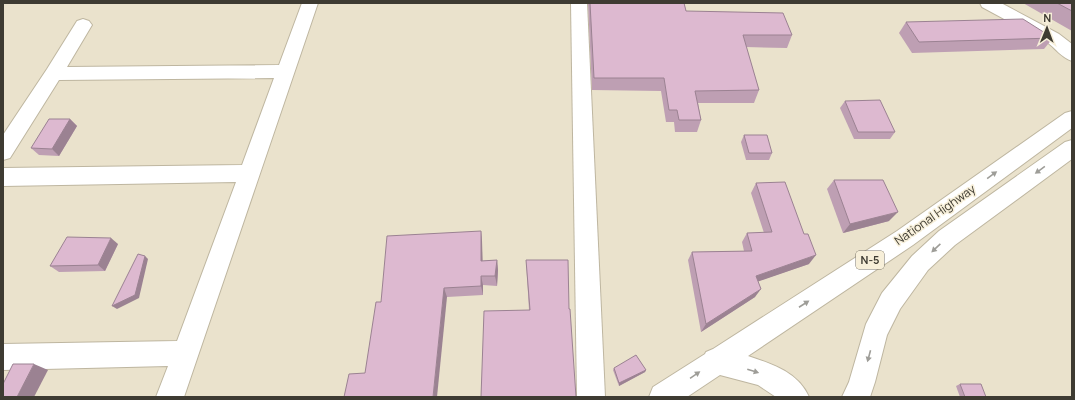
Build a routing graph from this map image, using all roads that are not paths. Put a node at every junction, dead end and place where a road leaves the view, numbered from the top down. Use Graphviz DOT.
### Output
graph roads {
  1 [pos="310,3"];
  2 [pos="579,3"];
  3 [pos="988,3"];
  4 [pos="83,25"];
  5 [pos="1072,55"];
  6 [pos="287,71"];
  7 [pos="54,74"];
  8 [pos="1072,118"];
  9 [pos="1072,148"];
  10 [pos="3,152"];
  11 [pos="250,173"];
  12 [pos="3,176"];
  13 [pos="186,353"];
  14 [pos="3,357"];
  15 [pos="715,361"];
  16 [pos="170,397"];
  17 [pos="591,397"];
  18 [pos="663,397"];
  19 [pos="795,397"];
  20 [pos="856,397"];
  1 -- 6 [label="main road"];
  2 -- 17 [label="main road"];
  3 -- 5 [label="main road"];
  4 -- 7 [label="main road"];
  6 -- 7 [label="main road"];
  6 -- 11 [label="main road"];
  7 -- 10 [label="main road"];
  15 -- 8 [label="main road, National Highway / N-5, one-way"];
  9 -- 20 [label="main road, National Highway, one-way"];
  11 -- 12 [label="main road"];
  11 -- 13 [label="main road"];
  13 -- 14 [label="main road"];
  13 -- 16 [label="main road"];
  18 -- 15 [label="main road, National Highway / N-5, one-way"];
  15 -- 19 [label="main road, one-way"];
}
